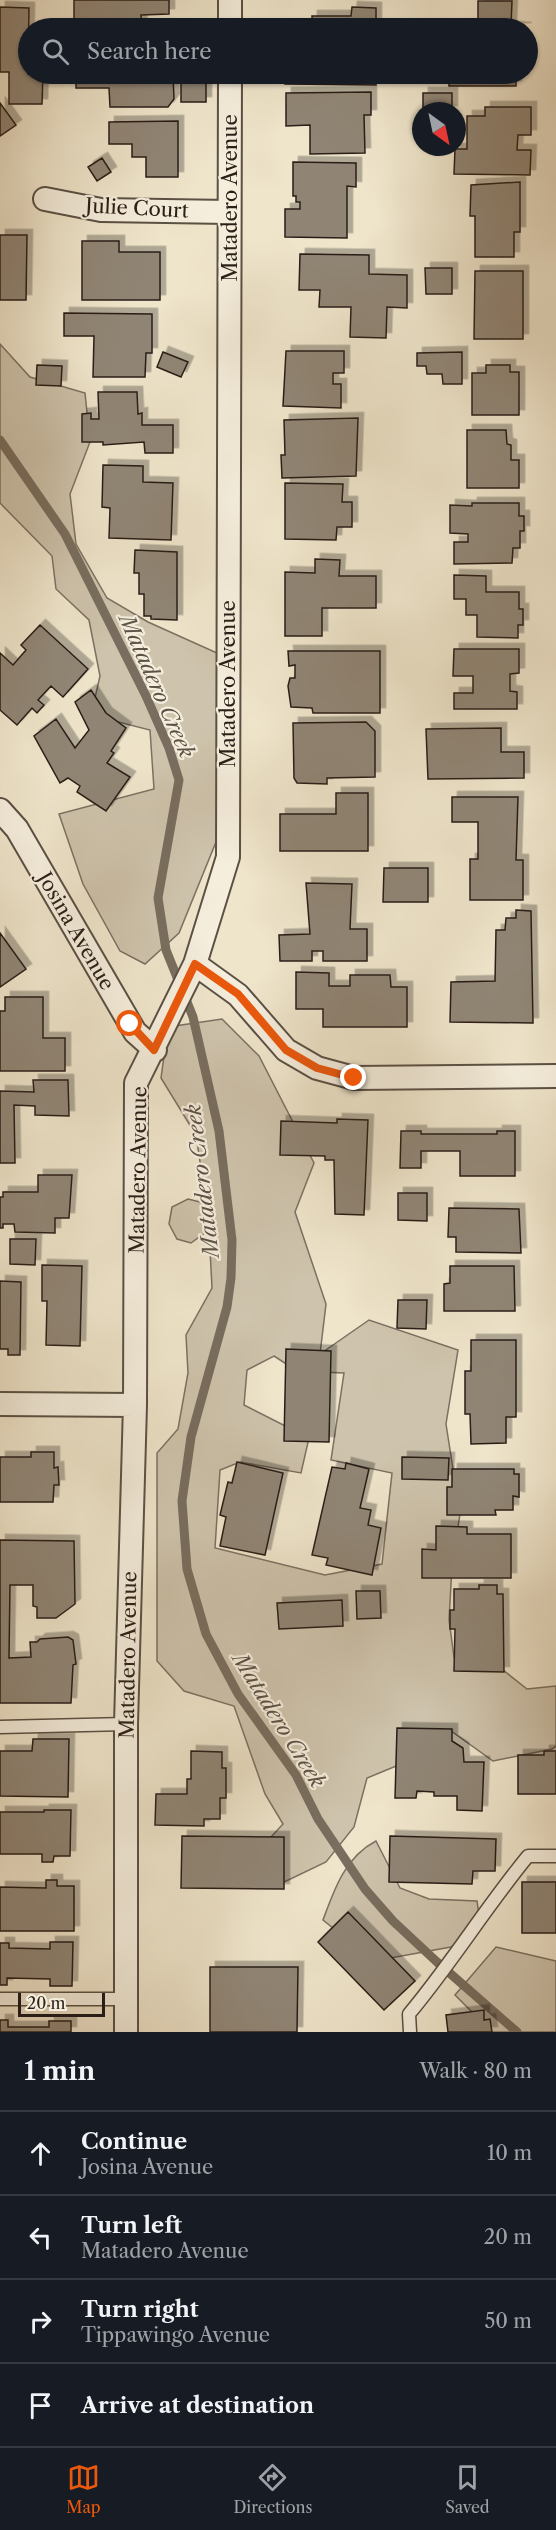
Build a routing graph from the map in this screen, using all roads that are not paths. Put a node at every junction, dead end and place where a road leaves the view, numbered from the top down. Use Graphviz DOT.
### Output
graph roads {
  1 [pos="230,0"];
  2 [pos="230,18"];
  3 [pos="230,84"];
  4 [pos="45,199"];
  5 [pos="230,212"];
  6 [pos="0,810"];
  7 [pos="193,969"];
  8 [pos="154,1050"];
  9 [pos="556,1076"];
  10 [pos="0,1404"];
  11 [pos="135,1405"];
  12 [pos="126,1724"];
  13 [pos="0,1727"];
  14 [pos="556,1856"];
  15 [pos="0,1999"];
  16 [pos="125,1999"];
  17 [pos="126,2032"];
  18 [pos="410,2032"];
  1 -- 2 [label="street"];
  3 -- 5 [label="street, Matadero Avenue"];
  4 -- 5 [label="street, Julie Court"];
  5 -- 7 [label="street, Matadero Avenue"];
  6 -- 8 [label="street, Josina Avenue"];
  7 -- 8 [label="street, Matadero Avenue"];
  7 -- 9 [label="street"];
  8 -- 11 [label="street, Matadero Avenue"];
  10 -- 11 [label="street"];
  11 -- 12 [label="street, Matadero Avenue"];
  12 -- 13 [label="lane"];
  12 -- 16 [label="street, Matadero Avenue"];
  14 -- 18 [label="lane"];
  15 -- 16 [label="lane"];
  16 -- 17 [label="street, Matadero Avenue"];
}
